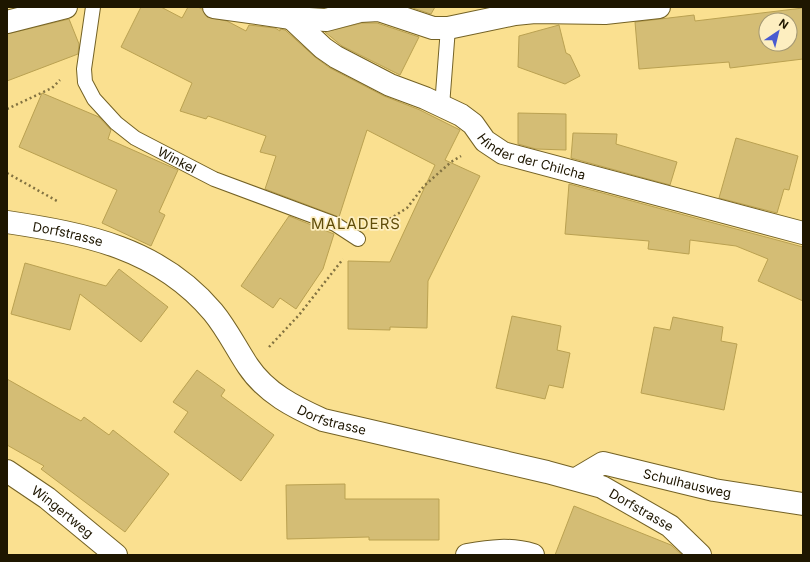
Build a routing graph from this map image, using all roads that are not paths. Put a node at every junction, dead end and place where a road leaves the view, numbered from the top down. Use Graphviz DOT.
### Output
graph roads {
  1 [pos="66,7"];
  2 [pos="93,7"];
  3 [pos="214,7"];
  4 [pos="659,7"];
  5 [pos="378,9"];
  6 [pos="468,15"];
  7 [pos="291,18"];
  8 [pos="7,22"];
  9 [pos="448,28"];
  10 [pos="442,106"];
  11 [pos="7,222"];
  12 [pos="803,233"];
  13 [pos="358,239"];
  14 [pos="7,471"];
  15 [pos="576,479"];
  16 [pos="803,504"];
  17 [pos="116,555"];
  18 [pos="467,555"];
  19 [pos="533,555"];
  20 [pos="700,555"];
  1 -- 8 [label="street"];
  2 -- 13 [label="lane, Winkel"];
  3 -- 7 [label="street"];
  4 -- 6 [label="street"];
  5 -- 7 [label="street"];
  5 -- 9 [label="street"];
  6 -- 9 [label="street"];
  7 -- 10 [label="street, Hinder der Chilcha"];
  9 -- 10 [label="lane"];
  10 -- 12 [label="street, Hinder der Chilcha"];
  11 -- 15 [label="street, Dorfstrasse"];
  14 -- 17 [label="street, Wingertweg"];
  15 -- 16 [label="street, Schulhausweg"];
  15 -- 20 [label="street, Dorfstrasse"];
  18 -- 19 [label="street"];
}
